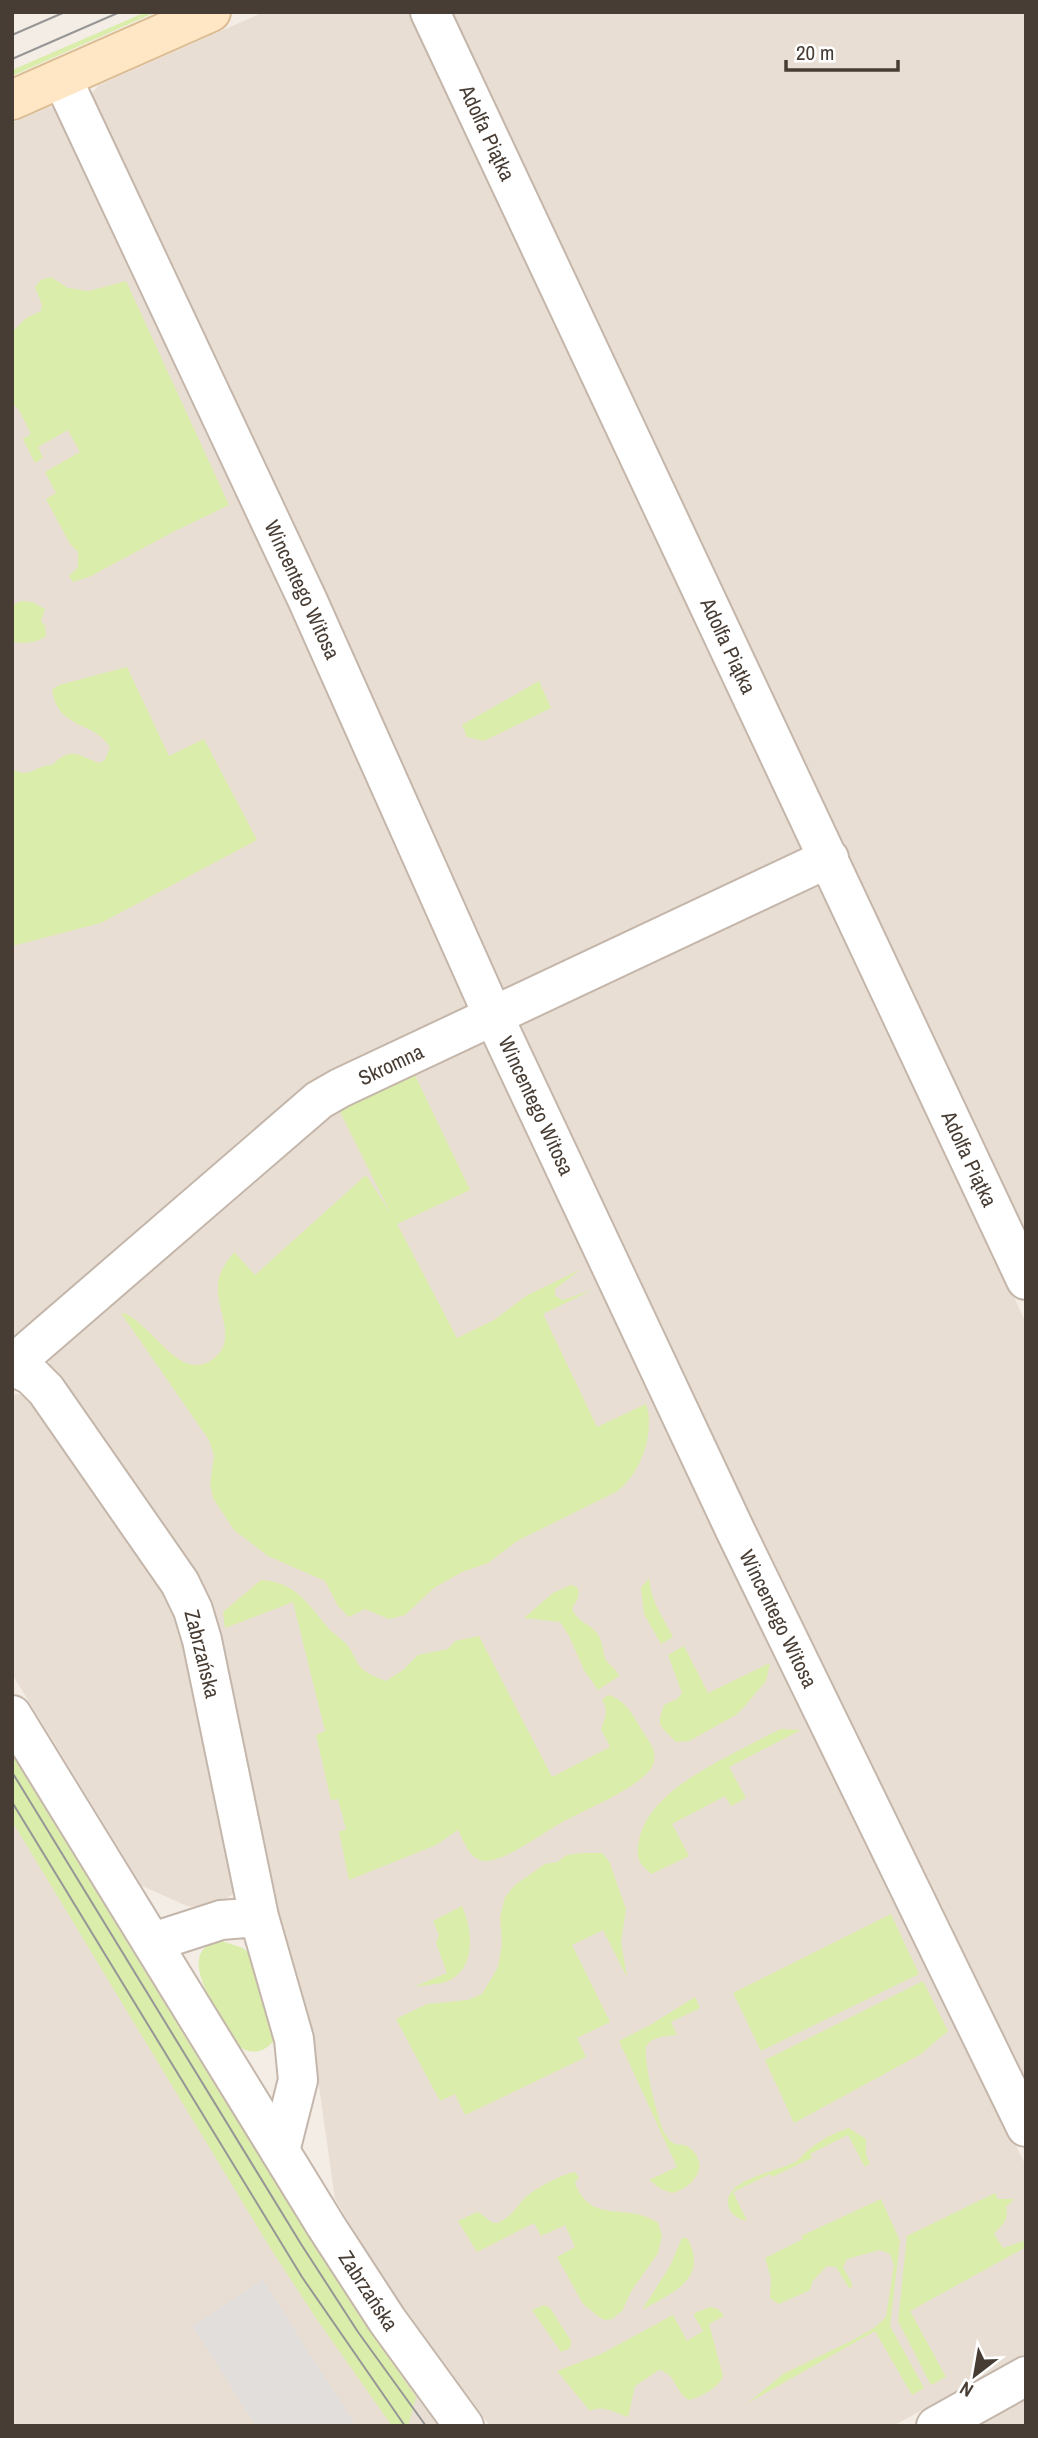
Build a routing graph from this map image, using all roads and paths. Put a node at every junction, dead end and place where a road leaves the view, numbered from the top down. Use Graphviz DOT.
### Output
graph roads {
  1 [pos="211,12"];
  2 [pos="430,12"];
  3 [pos="62,78"];
  4 [pos="12,100"];
  5 [pos="829,858"];
  6 [pos="494,1017"];
  7 [pos="1026,1280"];
  8 [pos="12,1365"];
  9 [pos="12,1715"];
  10 [pos="259,1917"];
  11 [pos="153,1942"];
  12 [pos="1026,2127"];
  13 [pos="281,2151"];
  14 [pos="1026,2376"];
  15 [pos="459,2424"];
  16 [pos="936,2426"];
  1 -- 3 [label="main road"];
  2 -- 5 [label="street, Adolfa Piątka"];
  3 -- 4 [label="main road"];
  3 -- 6 [label="street, Wincentego Witosa"];
  5 -- 6 [label="street, Skromna"];
  5 -- 7 [label="street, Adolfa Piątka"];
  6 -- 8 [label="street, Skromna"];
  6 -- 12 [label="street, Wincentego Witosa"];
  8 -- 10 [label="street, Zabrzańska"];
  9 -- 11 [label="street, Zabrzańska"];
  10 -- 11 [label="street"];
  10 -- 13 [label="street, Zabrzańska"];
  11 -- 13 [label="street, Zabrzańska"];
  13 -- 15 [label="street, Zabrzańska"];
  14 -- 16 [label="street"];
}
